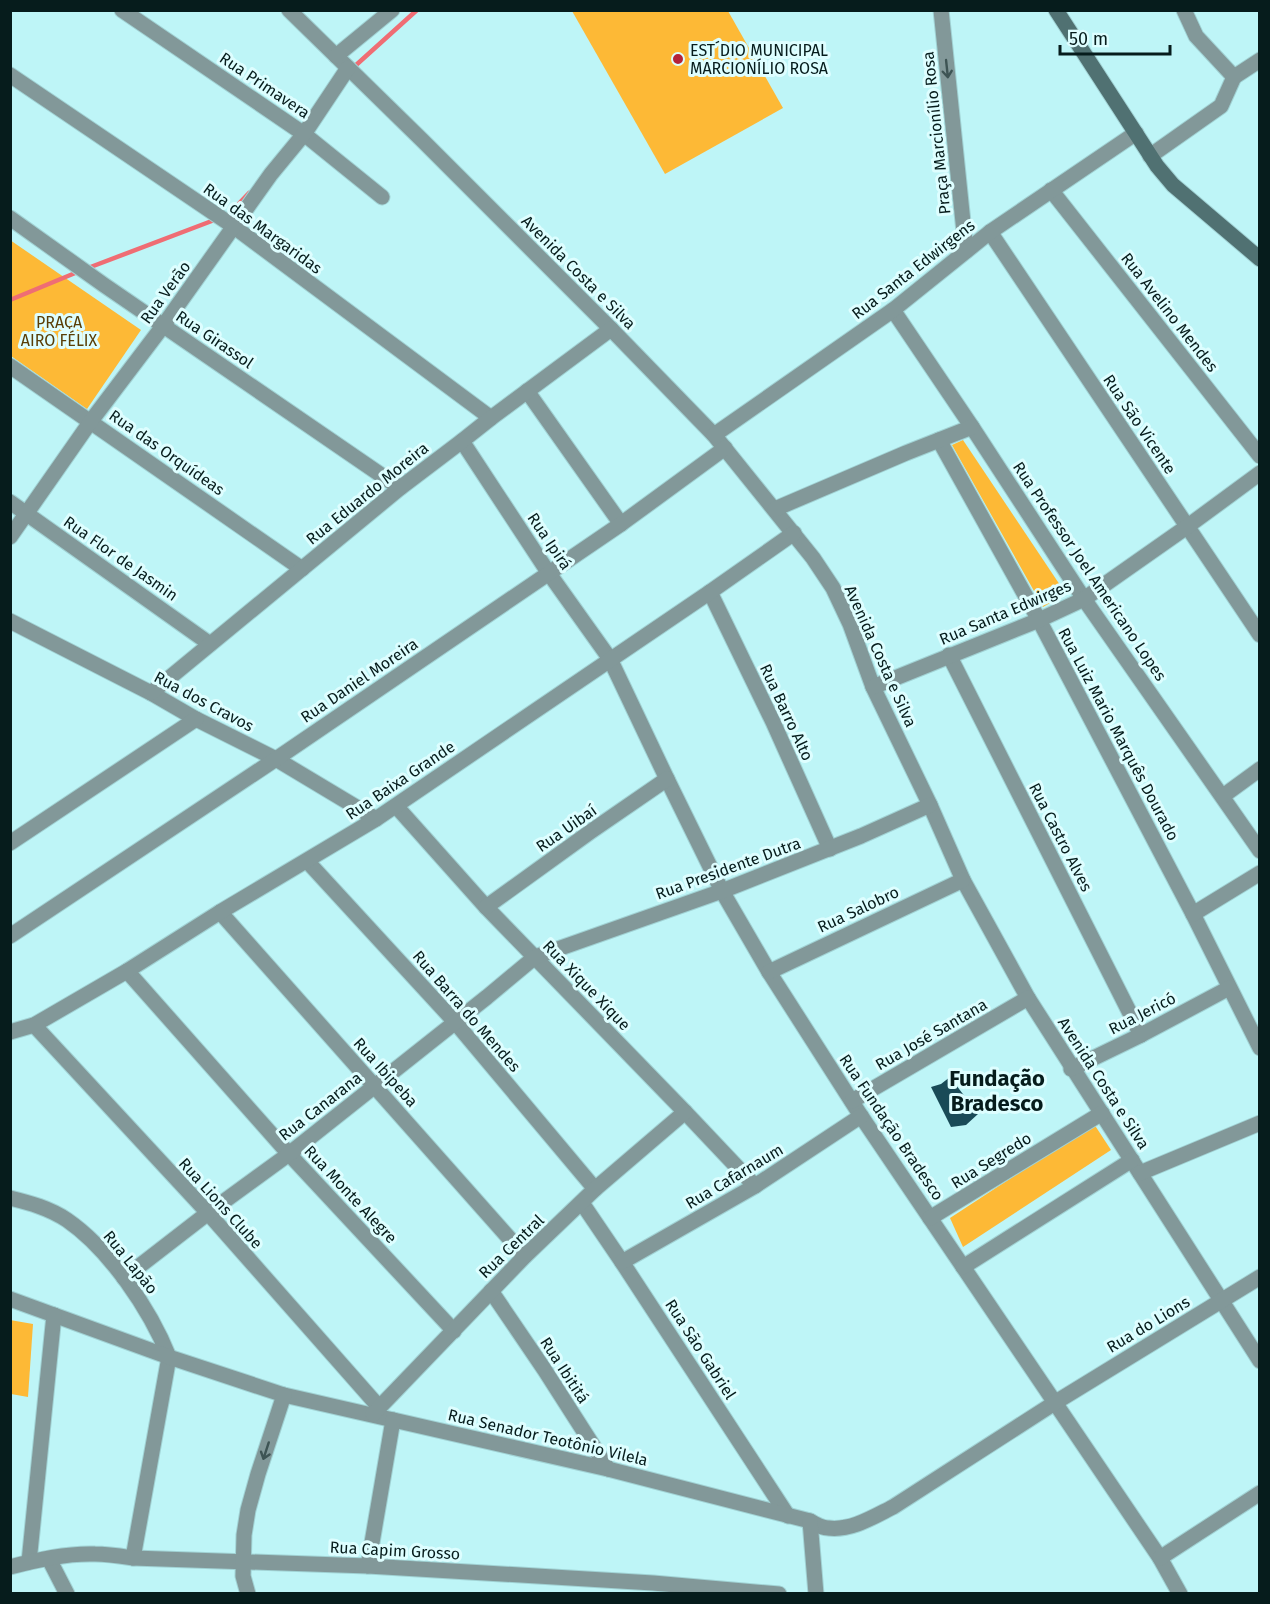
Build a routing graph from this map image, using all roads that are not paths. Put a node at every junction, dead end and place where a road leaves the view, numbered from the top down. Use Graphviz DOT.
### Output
graph roads {
  1 [pos="122,10"];
  2 [pos="392,10"];
  3 [pos="941,10"];
  4 [pos="1056,10"];
  5 [pos="1184,10"];
  6 [pos="297,12"];
  7 [pos="336,56"];
  8 [pos="1260,60"];
  9 [pos="348,68"];
  10 [pos="10,75"];
  11 [pos="1234,76"];
  12 [pos="305,133"];
  13 [pos="1136,133"];
  14 [pos="1150,156"];
  15 [pos="1051,190"];
  16 [pos="382,197"];
  17 [pos="10,218"];
  18 [pos="233,227"];
  19 [pos="990,232"];
  20 [pos="966,251"];
  21 [pos="1260,259"];
  22 [pos="893,310"];
  23 [pos="163,326"];
  24 [pos="611,329"];
  25 [pos="10,366"];
  26 [pos="527,391"];
  27 [pos="490,418"];
  28 [pos="92,421"];
  29 [pos="972,427"];
  30 [pos="714,435"];
  31 [pos="939,440"];
  32 [pos="462,441"];
  33 [pos="725,448"];
  34 [pos="1260,456"];
  35 [pos="1260,472"];
  36 [pos="400,488"];
  37 [pos="10,502"];
  38 [pos="775,509"];
  39 [pos="26,513"];
  40 [pos="621,524"];
  41 [pos="1188,526"];
  42 [pos="794,533"];
  43 [pos="10,537"];
  44 [pos="302,569"];
  45 [pos="548,572"];
  46 [pos="710,592"];
  47 [pos="1084,599"];
  48 [pos="1039,620"];
  49 [pos="13,626"];
  50 [pos="1260,635"];
  51 [pos="210,644"];
  52 [pos="949,655"];
  53 [pos="610,659"];
  54 [pos="873,687"];
  55 [pos="151,693"];
  56 [pos="196,719"];
  57 [pos="276,759"];
  58 [pos="1260,769"];
  59 [pos="667,779"];
  60 [pos="1223,796"];
  61 [pos="930,805"];
  62 [pos="396,806"];
  63 [pos="376,819"];
  64 [pos="10,843"];
  65 [pos="830,849"];
  66 [pos="1260,851"];
  67 [pos="307,861"];
  68 [pos="1260,873"];
  69 [pos="963,880"];
  70 [pos="722,891"];
  71 [pos="486,907"];
  72 [pos="220,912"];
  73 [pos="1193,914"];
  74 [pos="10,936"];
  75 [pos="535,957"];
  76 [pos="127,971"];
  77 [pos="769,972"];
  78 [pos="1229,988"];
  79 [pos="1028,998"];
  80 [pos="455,1022"];
  81 [pos="34,1025"];
  82 [pos="10,1032"];
  83 [pos="1141,1035"];
  84 [pos="1260,1048"];
  85 [pos="1071,1068"];
  86 [pos="375,1086"];
  87 [pos="852,1101"];
  88 [pos="686,1112"];
  89 [pos="1102,1113"];
  90 [pos="861,1116"];
  91 [pos="1260,1123"];
  92 [pos="289,1154"];
  93 [pos="1136,1166"];
  94 [pos="755,1186"];
  95 [pos="596,1189"];
  96 [pos="10,1198"];
  97 [pos="582,1203"];
  98 [pos="208,1213"];
  99 [pos="930,1218"];
  100 [pos="525,1256"];
  101 [pos="622,1262"];
  102 [pos="963,1267"];
  103 [pos="1260,1277"];
  104 [pos="124,1278"];
  105 [pos="491,1291"];
  106 [pos="10,1299"];
  107 [pos="1221,1300"];
  108 [pos="54,1315"];
  109 [pos="454,1331"];
  110 [pos="169,1357"];
  111 [pos="1260,1361"];
  112 [pos="284,1395"];
  113 [pos="1056,1402"];
  114 [pos="376,1411"];
  115 [pos="393,1420"];
  116 [pos="608,1469"];
  117 [pos="1259,1496"];
  118 [pos="788,1516"];
  119 [pos="810,1521"];
  120 [pos="133,1558"];
  121 [pos="1160,1558"];
  122 [pos="49,1559"];
  123 [pos="29,1562"];
  124 [pos="243,1563"];
  125 [pos="368,1566"];
  126 [pos="10,1567"];
  127 [pos="654,1588"];
  128 [pos="67,1593"];
  129 [pos="248,1593"];
  130 [pos="780,1593"];
  131 [pos="816,1593"];
  132 [pos="1180,1593"];
  1 -- 12 [label="street, Rua Primavera"];
  2 -- 7 [label="street"];
  3 -- 20 [label="street, Praça Marcionílio Rosa, one-way"];
  4 -- 13 [label="main road"];
  5 -- 11 [label="street"];
  6 -- 7 [label="street, Avenida Costa e Silva"];
  7 -- 9 [label="street, Avenida Costa e Silva"];
  8 -- 11 [label="street"];
  9 -- 12 [label="street, Rua Verão"];
  9 -- 24 [label="street, Avenida Costa e Silva"];
  10 -- 18 [label="street, Rua das Margaridas"];
  11 -- 14 [label="street"];
  12 -- 16 [label="street, Rua Primavera"];
  12 -- 18 [label="street, Rua Verão"];
  13 -- 14 [label="main road"];
  13 -- 15 [label="street, Rua Santa Edwirgens"];
  14 -- 21 [label="main road"];
  15 -- 19 [label="street, Rua Santa Edwirgens"];
  15 -- 34 [label="street, Rua Avelino Mendes"];
  17 -- 23 [label="street, Rua Girassol"];
  18 -- 23 [label="street, Rua Verão"];
  18 -- 27 [label="street, Rua das Margaridas"];
  19 -- 20 [label="street, Rua Santa Edwirgens"];
  19 -- 41 [label="street, Rua São Vicente"];
  20 -- 22 [label="street, Rua Santa Edwirgens"];
  22 -- 29 [label="street, Rua Professor Joel Americano Lopes"];
  22 -- 30 [label="street, Rua Santa Edwirgens"];
  23 -- 28 [label="street, Rua Verão"];
  23 -- 36 [label="street, Rua Girassol"];
  24 -- 26 [label="street, Rua Eduardo Moreira"];
  24 -- 30 [label="street, Avenida Costa e Silva"];
  25 -- 28 [label="street, Rua das Orquídeas"];
  26 -- 27 [label="street, Rua Eduardo Moreira"];
  26 -- 40 [label="street"];
  27 -- 32 [label="street, Rua Eduardo Moreira"];
  28 -- 39 [label="street, Rua Verão"];
  28 -- 44 [label="street, Rua das Orquídeas"];
  29 -- 31 [label="street"];
  29 -- 47 [label="street, Rua Professor Joel Americano Lopes"];
  30 -- 33 [label="street, Avenida Costa e Silva"];
  31 -- 38 [label="street"];
  31 -- 48 [label="street, Rua Luiz Mario Marquês Dourado"];
  32 -- 36 [label="street, Rua Eduardo Moreira"];
  32 -- 45 [label="street, Rua Ipirá"];
  33 -- 38 [label="street, Avenida Costa e Silva"];
  33 -- 40 [label="street, Rua Daniel Moreira"];
  35 -- 41 [label="street, Rua Santa Edwirges"];
  36 -- 44 [label="street, Rua Eduardo Moreira"];
  37 -- 39 [label="street, Rua Flor de Jasmin"];
  38 -- 42 [label="street, Avenida Costa e Silva"];
  39 -- 43 [label="street, Rua Verão"];
  39 -- 51 [label="street, Rua Flor de Jasmin"];
  40 -- 45 [label="street, Rua Daniel Moreira"];
  41 -- 47 [label="street, Rua Santa Edwirges"];
  41 -- 50 [label="street, Rua São Vicente"];
  42 -- 46 [label="street, Rua Baixa Grande"];
  42 -- 54 [label="street, Avenida Costa e Silva"];
  44 -- 51 [label="street, Rua Eduardo Moreira"];
  45 -- 53 [label="street, Rua Ipirá"];
  45 -- 57 [label="street, Rua Daniel Moreira"];
  46 -- 53 [label="street, Rua Baixa Grande"];
  46 -- 65 [label="street, Rua Barro Alto"];
  47 -- 48 [label="street, Rua Santa Edwirges"];
  47 -- 60 [label="street, Rua Professor Joel Americano Lopes"];
  48 -- 52 [label="street, Rua Santa Edwirges"];
  48 -- 73 [label="street, Rua Luiz Mario Marquês Dourado"];
  49 -- 55 [label="street, Rua dos Cravos"];
  51 -- 55 [label="street, Rua Eduardo Moreira"];
  52 -- 54 [label="street, Rua Santa Edwirges"];
  52 -- 83 [label="street, Rua Castro Alves"];
  53 -- 59 [label="street, Rua Fundação Bradesco"];
  53 -- 62 [label="street, Rua Baixa Grande"];
  54 -- 61 [label="street, Avenida Costa e Silva"];
  55 -- 56 [label="street, Rua dos Cravos"];
  56 -- 57 [label="street, Rua dos Cravos"];
  56 -- 64 [label="street"];
  57 -- 63 [label="street, Rua dos Cravos"];
  57 -- 74 [label="street, Rua Daniel Moreira"];
  58 -- 60 [label="street"];
  59 -- 70 [label="street, Rua Fundação Bradesco"];
  59 -- 71 [label="street, Rua Uibaí"];
  60 -- 66 [label="street, Rua Professor Joel Americano Lopes"];
  61 -- 65 [label="street, Rua Presidente Dutra"];
  61 -- 69 [label="street, Avenida Costa e Silva"];
  62 -- 63 [label="street, Rua Baixa Grande"];
  62 -- 71 [label="street, Rua Xique Xique"];
  63 -- 67 [label="street, Rua Baixa Grande"];
  65 -- 70 [label="street, Rua Presidente Dutra"];
  67 -- 72 [label="street, Rua Baixa Grande"];
  67 -- 80 [label="street, Rua Barra do Mendes"];
  68 -- 73 [label="street"];
  69 -- 77 [label="street, Rua Salobro"];
  69 -- 79 [label="street, Avenida Costa e Silva"];
  70 -- 75 [label="street, Rua Presidente Dutra"];
  70 -- 77 [label="street, Rua Fundação Bradesco"];
  71 -- 75 [label="street, Rua Xique Xique"];
  72 -- 76 [label="street, Rua Baixa Grande"];
  72 -- 86 [label="street, Rua Ibipeba"];
  73 -- 78 [label="street, Rua Luiz Mario Marquês Dourado"];
  75 -- 80 [label="street, Rua Canarana"];
  75 -- 88 [label="street, Rua Xique Xique"];
  76 -- 81 [label="street, Rua Baixa Grande"];
  76 -- 92 [label="street, Rua Monte Alegre"];
  77 -- 87 [label="street, Rua Fundação Bradesco"];
  78 -- 83 [label="street, Rua Jericó"];
  78 -- 84 [label="street, Rua Luiz Mario Marquês Dourado"];
  79 -- 85 [label="street, Avenida Costa e Silva"];
  79 -- 87 [label="street, Rua José Santana"];
  80 -- 86 [label="street, Rua Canarana"];
  80 -- 95 [label="street, Rua Barra do Mendes"];
  81 -- 82 [label="street, Rua Baixa Grande"];
  81 -- 98 [label="street, Rua Lions Clube"];
  83 -- 85 [label="street, Rua Jericó"];
  85 -- 89 [label="street, Avenida Costa e Silva"];
  86 -- 92 [label="street, Rua Canarana"];
  86 -- 100 [label="street, Rua Ibipeba"];
  87 -- 90 [label="street, Rua Fundação Bradesco"];
  88 -- 94 [label="street, Rua Xique Xique"];
  88 -- 95 [label="street, Rua Central"];
  89 -- 93 [label="street, Avenida Costa e Silva"];
  89 -- 99 [label="street, Rua Segredo"];
  90 -- 94 [label="street, Rua Cafarnaum"];
  90 -- 99 [label="street, Rua Fundação Bradesco"];
  91 -- 93 [label="street"];
  92 -- 98 [label="street, Rua Canarana"];
  92 -- 109 [label="street, Rua Monte Alegre"];
  93 -- 102 [label="street"];
  93 -- 107 [label="street, Avenida Costa e Silva"];
  94 -- 101 [label="street, Rua Cafarnaum"];
  95 -- 97 [label="street, Rua Central"];
  96 -- 104 [label="street, Rua Lapão"];
  97 -- 100 [label="street, Rua Central"];
  97 -- 101 [label="street, Rua São Gabriel"];
  98 -- 104 [label="street, Rua Canarana"];
  98 -- 114 [label="street, Rua Lions Clube"];
  99 -- 102 [label="street, Rua Fundação Bradesco"];
  100 -- 105 [label="street, Rua Central"];
  101 -- 118 [label="street, Rua São Gabriel"];
  102 -- 113 [label="street, Rua Fundação Bradesco"];
  103 -- 107 [label="street, Rua do Lions"];
  104 -- 110 [label="street, Rua Lapão"];
  105 -- 109 [label="street, Rua Central"];
  105 -- 116 [label="street, Rua Ibititá"];
  106 -- 108 [label="street, Rua Senador Teotônio Vilela"];
  107 -- 111 [label="street, Avenida Costa e Silva"];
  107 -- 113 [label="street, Rua do Lions"];
  108 -- 110 [label="street, Rua Senador Teotônio Vilela"];
  108 -- 123 [label="street"];
  109 -- 114 [label="street, Rua Central"];
  110 -- 112 [label="street, Rua Senador Teotônio Vilela"];
  110 -- 120 [label="street"];
  112 -- 114 [label="street, Rua Senador Teotônio Vilela"];
  112 -- 124 [label="street, one-way"];
  113 -- 119 [label="street, Rua Senador Teotônio Vilela"];
  113 -- 121 [label="street, Rua Fundação Bradesco"];
  114 -- 115 [label="street, Rua Senador Teotônio Vilela"];
  115 -- 116 [label="street, Rua Senador Teotônio Vilela"];
  115 -- 125 [label="street"];
  116 -- 118 [label="street, Rua Senador Teotônio Vilela"];
  117 -- 121 [label="street"];
  118 -- 119 [label="street, Rua Senador Teotônio Vilela"];
  119 -- 131 [label="street"];
  120 -- 122 [label="street, Rua Capim Grosso"];
  120 -- 124 [label="street, Rua Capim Grosso"];
  121 -- 132 [label="street, Rua Fundação Bradesco"];
  122 -- 123 [label="street, Rua Capim Grosso"];
  122 -- 128 [label="street"];
  123 -- 126 [label="street, Rua Capim Grosso"];
  124 -- 125 [label="street, Rua Capim Grosso"];
  124 -- 129 [label="street"];
  125 -- 127 [label="street, Rua Capim Grosso"];
  127 -- 130 [label="street, Rua Capim Grosso"];
}
